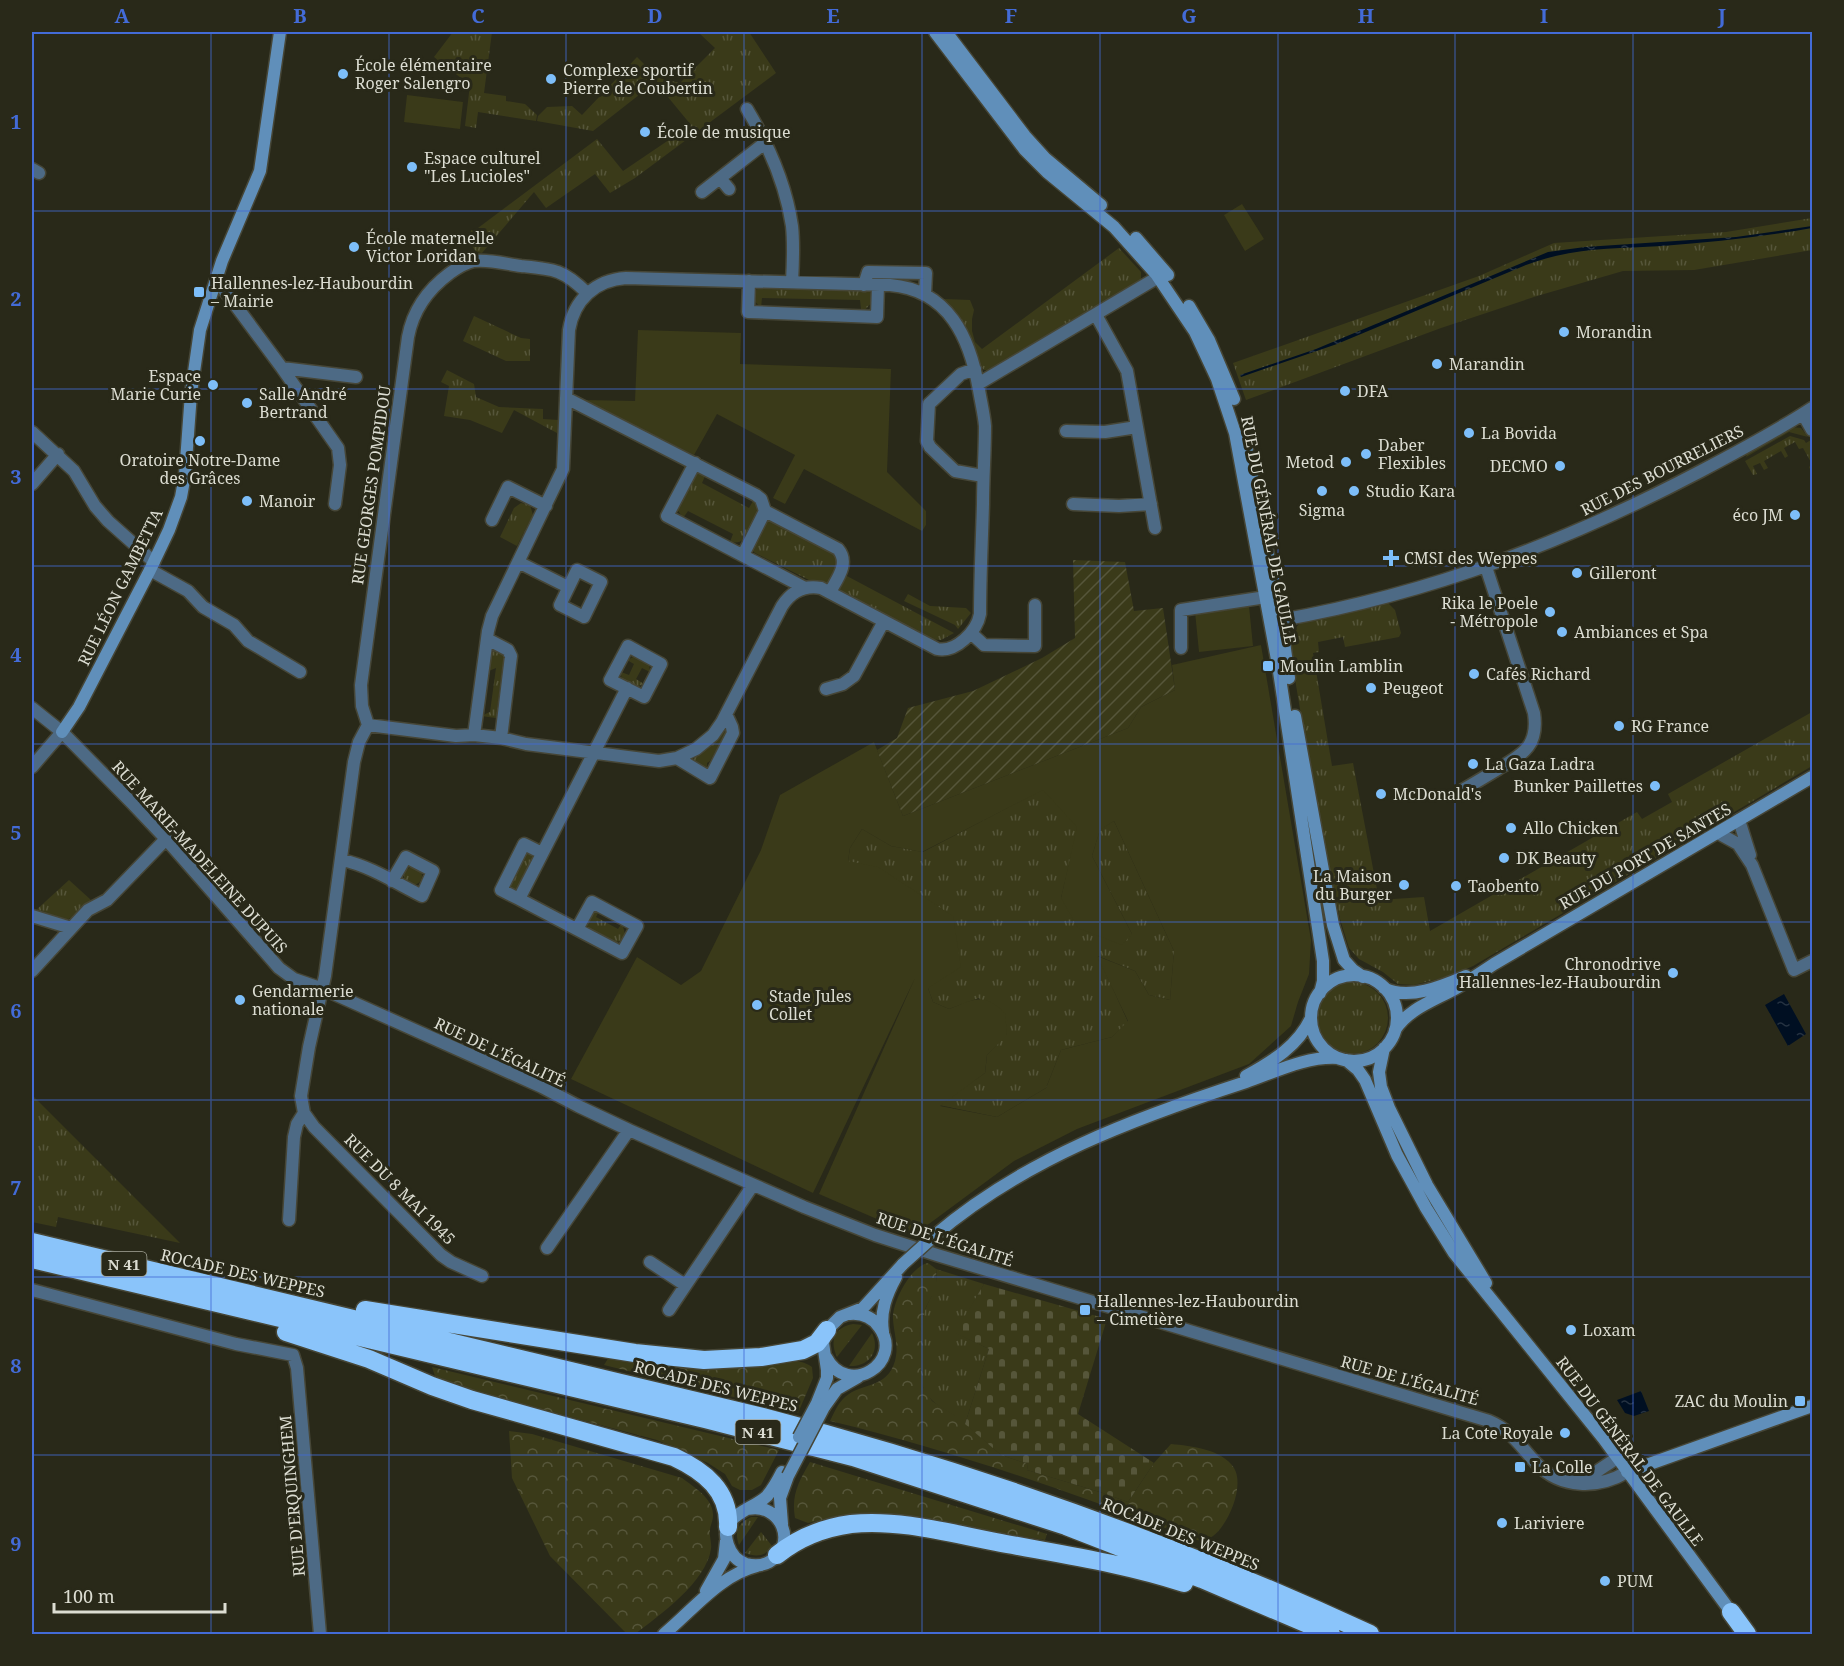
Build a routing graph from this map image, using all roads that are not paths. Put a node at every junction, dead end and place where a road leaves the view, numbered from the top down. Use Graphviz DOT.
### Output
graph roads {
  1 [pos="280,32"];
  2 [pos="935,32"];
  3 [pos="946,32"];
  4 [pos="747,109"];
  5 [pos="766,142"];
  6 [pos="720,178"];
  7 [pos="729,189"];
  8 [pos="702,192"];
  9 [pos="1162,275"];
  10 [pos="216,279"];
  11 [pos="749,281"];
  12 [pos="792,282"];
  13 [pos="864,285"];
  14 [pos="878,285"];
  15 [pos="587,293"];
  16 [pos="925,295"];
  17 [pos="1096,315"];
  18 [pos="282,368"];
  19 [pos="975,369"];
  20 [pos="356,377"];
  21 [pos="978,384"];
  22 [pos="566,398"];
  23 [pos="1808,411"];
  24 [pos="1137,427"];
  25 [pos="1812,430"];
  26 [pos="1066,431"];
  27 [pos="32,432"];
  28 [pos="58,454"];
  29 [pos="695,463"];
  30 [pos="983,476"];
  31 [pos="32,484"];
  32 [pos="335,504"];
  33 [pos="1073,504"];
  34 [pos="1151,504"];
  35 [pos="546,506"];
  36 [pos="765,511"];
  37 [pos="492,520"];
  38 [pos="1155,528"];
  39 [pos="743,555"];
  40 [pos="518,562"];
  41 [pos="1259,563"];
  42 [pos="152,566"];
  43 [pos="1486,567"];
  44 [pos="568,587"];
  45 [pos="805,588"];
  46 [pos="830,592"];
  47 [pos="1266,597"];
  48 [pos="1035,605"];
  49 [pos="1281,620"];
  50 [pos="884,621"];
  51 [pos="964,635"];
  52 [pos="487,639"];
  53 [pos="1181,648"];
  54 [pos="300,672"];
  55 [pos="627,688"];
  56 [pos="825,689"];
  57 [pos="32,708"];
  58 [pos="726,714"];
  59 [pos="368,725"];
  60 [pos="62,732"];
  61 [pos="474,735"];
  62 [pos="501,738"];
  63 [pos="594,754"];
  64 [pos="677,759"];
  65 [pos="32,767"];
  66 [pos="1812,777"];
  67 [pos="1461,791"];
  68 [pos="1739,820"];
  69 [pos="1718,833"];
  70 [pos="166,839"];
  71 [pos="542,853"];
  72 [pos="342,860"];
  73 [pos="1752,865"];
  74 [pos="392,881"];
  75 [pos="519,899"];
  76 [pos="32,916"];
  77 [pos="71,928"];
  78 [pos="577,929"];
  79 [pos="1812,961"];
  80 [pos="1494,964"];
  81 [pos="32,971"];
  82 [pos="1362,977"];
  83 [pos="1382,987"];
  84 [pos="323,989"];
  85 [pos="1320,993"];
  86 [pos="1311,1018"];
  87 [pos="1395,1030"];
  88 [pos="1384,1048"];
  89 [pos="1342,1059"];
  90 [pos="1212,1092"];
  91 [pos="304,1113"];
  92 [pos="629,1130"];
  93 [pos="753,1185"];
  94 [pos="289,1220"];
  95 [pos="32,1242"];
  96 [pos="547,1248"];
  97 [pos="32,1259"];
  98 [pos="650,1262"];
  99 [pos="903,1264"];
  100 [pos="482,1276"];
  101 [pos="685,1285"];
  102 [pos="216,1286"];
  103 [pos="32,1290"];
  104 [pos="165,1291"];
  105 [pos="669,1310"];
  106 [pos="1502,1310"];
  107 [pos="849,1314"];
  108 [pos="827,1330"];
  109 [pos="883,1333"];
  110 [pos="824,1352"];
  111 [pos="863,1375"];
  112 [pos="820,1406"];
  113 [pos="1812,1406"];
  114 [pos="1617,1458"];
  115 [pos="1627,1472"];
  116 [pos="785,1474"];
  117 [pos="1567,1480"];
  118 [pos="748,1509"];
  119 [pos="783,1529"];
  120 [pos="727,1532"];
  121 [pos="777,1555"];
  122 [pos="761,1565"];
  123 [pos="690,1612"];
  124 [pos="1731,1612"];
  125 [pos="320,1635"];
  126 [pos="664,1635"];
  127 [pos="1325,1635"];
  128 [pos="1331,1635"];
  129 [pos="1370,1635"];
  130 [pos="1747,1635"];
  1 -- 10 [label="main road, RUE LÉON GAMBETTA"];
  2 -- 9 [label="main road, RUE DU GÉNÉRAL DE GAULLE"];
  3 -- 9 [label="main road, RUE DU GÉNÉRAL DE GAULLE"];
  4 -- 5 [label="street"];
  5 -- 6 [label="street"];
  5 -- 12 [label="street"];
  6 -- 7 [label="street"];
  6 -- 8 [label="street"];
  9 -- 17 [label="street"];
  9 -- 41 [label="main road, RUE DU GÉNÉRAL DE GAULLE"];
  9 -- 49 [label="main road, RUE DU GÉNÉRAL DE GAULLE"];
  10 -- 18 [label="street"];
  10 -- 42 [label="main road, RUE LÉON GAMBETTA"];
  11 -- 12 [label="street"];
  11 -- 14 [label="street"];
  11 -- 15 [label="street"];
  12 -- 13 [label="street"];
  13 -- 14 [label="street"];
  13 -- 16 [label="street"];
  14 -- 16 [label="street"];
  15 -- 22 [label="street"];
  15 -- 59 [label="street, RUE GEORGES POMPIDOU"];
  16 -- 19 [label="street"];
  17 -- 21 [label="street"];
  17 -- 24 [label="street"];
  18 -- 20 [label="street"];
  18 -- 32 [label="street"];
  19 -- 21 [label="street"];
  19 -- 30 [label="street"];
  21 -- 30 [label="street"];
  22 -- 29 [label="street"];
  22 -- 35 [label="street"];
  23 -- 25 [label="street"];
  23 -- 43 [label="street, RUE DES BOURRELIERS"];
  24 -- 26 [label="street"];
  24 -- 34 [label="street"];
  27 -- 28 [label="street"];
  28 -- 31 [label="street"];
  28 -- 42 [label="street"];
  29 -- 36 [label="street"];
  29 -- 39 [label="street"];
  30 -- 51 [label="street"];
  33 -- 34 [label="street"];
  34 -- 38 [label="street"];
  35 -- 37 [label="street"];
  35 -- 40 [label="street"];
  36 -- 39 [label="street"];
  36 -- 46 [label="street"];
  39 -- 45 [label="street"];
  40 -- 44 [label="street"];
  40 -- 52 [label="street"];
  41 -- 47 [label="main road, RUE DU GÉNÉRAL DE GAULLE"];
  41 -- 49 [label="main road"];
  42 -- 54 [label="street"];
  42 -- 60 [label="main road, RUE LÉON GAMBETTA"];
  43 -- 49 [label="street, RUE DES BOURRELIERS"];
  43 -- 67 [label="street"];
  45 -- 46 [label="street"];
  45 -- 58 [label="street"];
  46 -- 50 [label="street"];
  47 -- 53 [label="street"];
  47 -- 85 [label="main road, RUE DU GÉNÉRAL DE GAULLE"];
  48 -- 51 [label="street"];
  49 -- 82 [label="main road, RUE DU GÉNÉRAL DE GAULLE"];
  50 -- 51 [label="street"];
  50 -- 56 [label="street"];
  52 -- 61 [label="street"];
  52 -- 62 [label="street"];
  55 -- 55 [label="street"];
  55 -- 63 [label="street"];
  57 -- 60 [label="street, RUE MARIE-MADELEINE DUPUIS"];
  58 -- 64 [label="street"];
  58 -- 64 [label="street"];
  59 -- 61 [label="street"];
  59 -- 72 [label="street"];
  60 -- 65 [label="street"];
  60 -- 70 [label="street, RUE MARIE-MADELEINE DUPUIS"];
  61 -- 62 [label="street"];
  62 -- 63 [label="street"];
  63 -- 64 [label="street"];
  63 -- 71 [label="street"];
  66 -- 68 [label="main road, RUE DU PORT DE SANTES"];
  68 -- 69 [label="main road, RUE DU PORT DE SANTES"];
  68 -- 73 [label="street"];
  69 -- 73 [label="street"];
  69 -- 80 [label="main road, RUE DU PORT DE SANTES"];
  70 -- 77 [label="street"];
  70 -- 84 [label="street, RUE MARIE-MADELEINE DUPUIS"];
  71 -- 75 [label="street"];
  71 -- 75 [label="street"];
  72 -- 74 [label="street"];
  72 -- 84 [label="street"];
  73 -- 79 [label="street"];
  75 -- 78 [label="street"];
  76 -- 77 [label="street"];
  77 -- 81 [label="street"];
  78 -- 78 [label="street"];
  80 -- 83 [label="main road, RUE DU PORT DE SANTES"];
  80 -- 87 [label="main road, RUE DU PORT DE SANTES"];
  82 -- 83 [label="main road"];
  82 -- 85 [label="main road"];
  83 -- 87 [label="main road"];
  84 -- 91 [label="street"];
  84 -- 92 [label="street, RUE DE L'ÉGALITÉ"];
  85 -- 86 [label="main road"];
  86 -- 89 [label="main road"];
  86 -- 90 [label="main road"];
  87 -- 88 [label="main road"];
  88 -- 89 [label="main road"];
  88 -- 106 [label="main road, RUE DU GÉNÉRAL DE GAULLE"];
  89 -- 90 [label="main road"];
  89 -- 106 [label="main road, RUE DU GÉNÉRAL DE GAULLE"];
  90 -- 99 [label="main road, bridge"];
  91 -- 94 [label="street"];
  91 -- 100 [label="street, RUE DU 8 MAI 1945"];
  92 -- 93 [label="street, RUE DE L'ÉGALITÉ"];
  92 -- 96 [label="street"];
  93 -- 101 [label="street"];
  93 -- 117 [label="street, RUE DE L'ÉGALITÉ"];
  95 -- 102 [label="highway, ROCADE DES WEPPES / N 41"];
  97 -- 104 [label="highway, ROCADE DES WEPPES / N 41"];
  98 -- 101 [label="street"];
  99 -- 107 [label="main road"];
  99 -- 109 [label="main road"];
  101 -- 105 [label="street"];
  102 -- 108 [label="highway"];
  102 -- 129 [label="highway, ROCADE DES WEPPES / N 41"];
  103 -- 125 [label="street, RUE D'ERQUINGHEM"];
  104 -- 120 [label="highway"];
  104 -- 128 [label="highway, ROCADE DES WEPPES / N 41"];
  106 -- 114 [label="main road, RUE DU GÉNÉRAL DE GAULLE"];
  107 -- 108 [label="main road"];
  107 -- 109 [label="main road"];
  108 -- 110 [label="main road"];
  109 -- 111 [label="main road"];
  110 -- 111 [label="main road"];
  110 -- 112 [label="main road"];
  111 -- 112 [label="main road"];
  112 -- 116 [label="main road, bridge"];
  113 -- 115 [label="main road"];
  114 -- 115 [label="main road, RUE DU GÉNÉRAL DE GAULLE"];
  114 -- 117 [label="street"];
  115 -- 117 [label="street, RUE DE L'ÉGALITÉ"];
  115 -- 124 [label="main road, RUE DU GÉNÉRAL DE GAULLE"];
  116 -- 118 [label="main road"];
  116 -- 119 [label="main road"];
  118 -- 119 [label="main road"];
  118 -- 120 [label="main road"];
  119 -- 121 [label="main road"];
  120 -- 122 [label="main road"];
  120 -- 123 [label="main road"];
  121 -- 122 [label="main road"];
  121 -- 127 [label="highway"];
  122 -- 123 [label="main road"];
  123 -- 126 [label="main road"];
  124 -- 130 [label="highway"];
}
